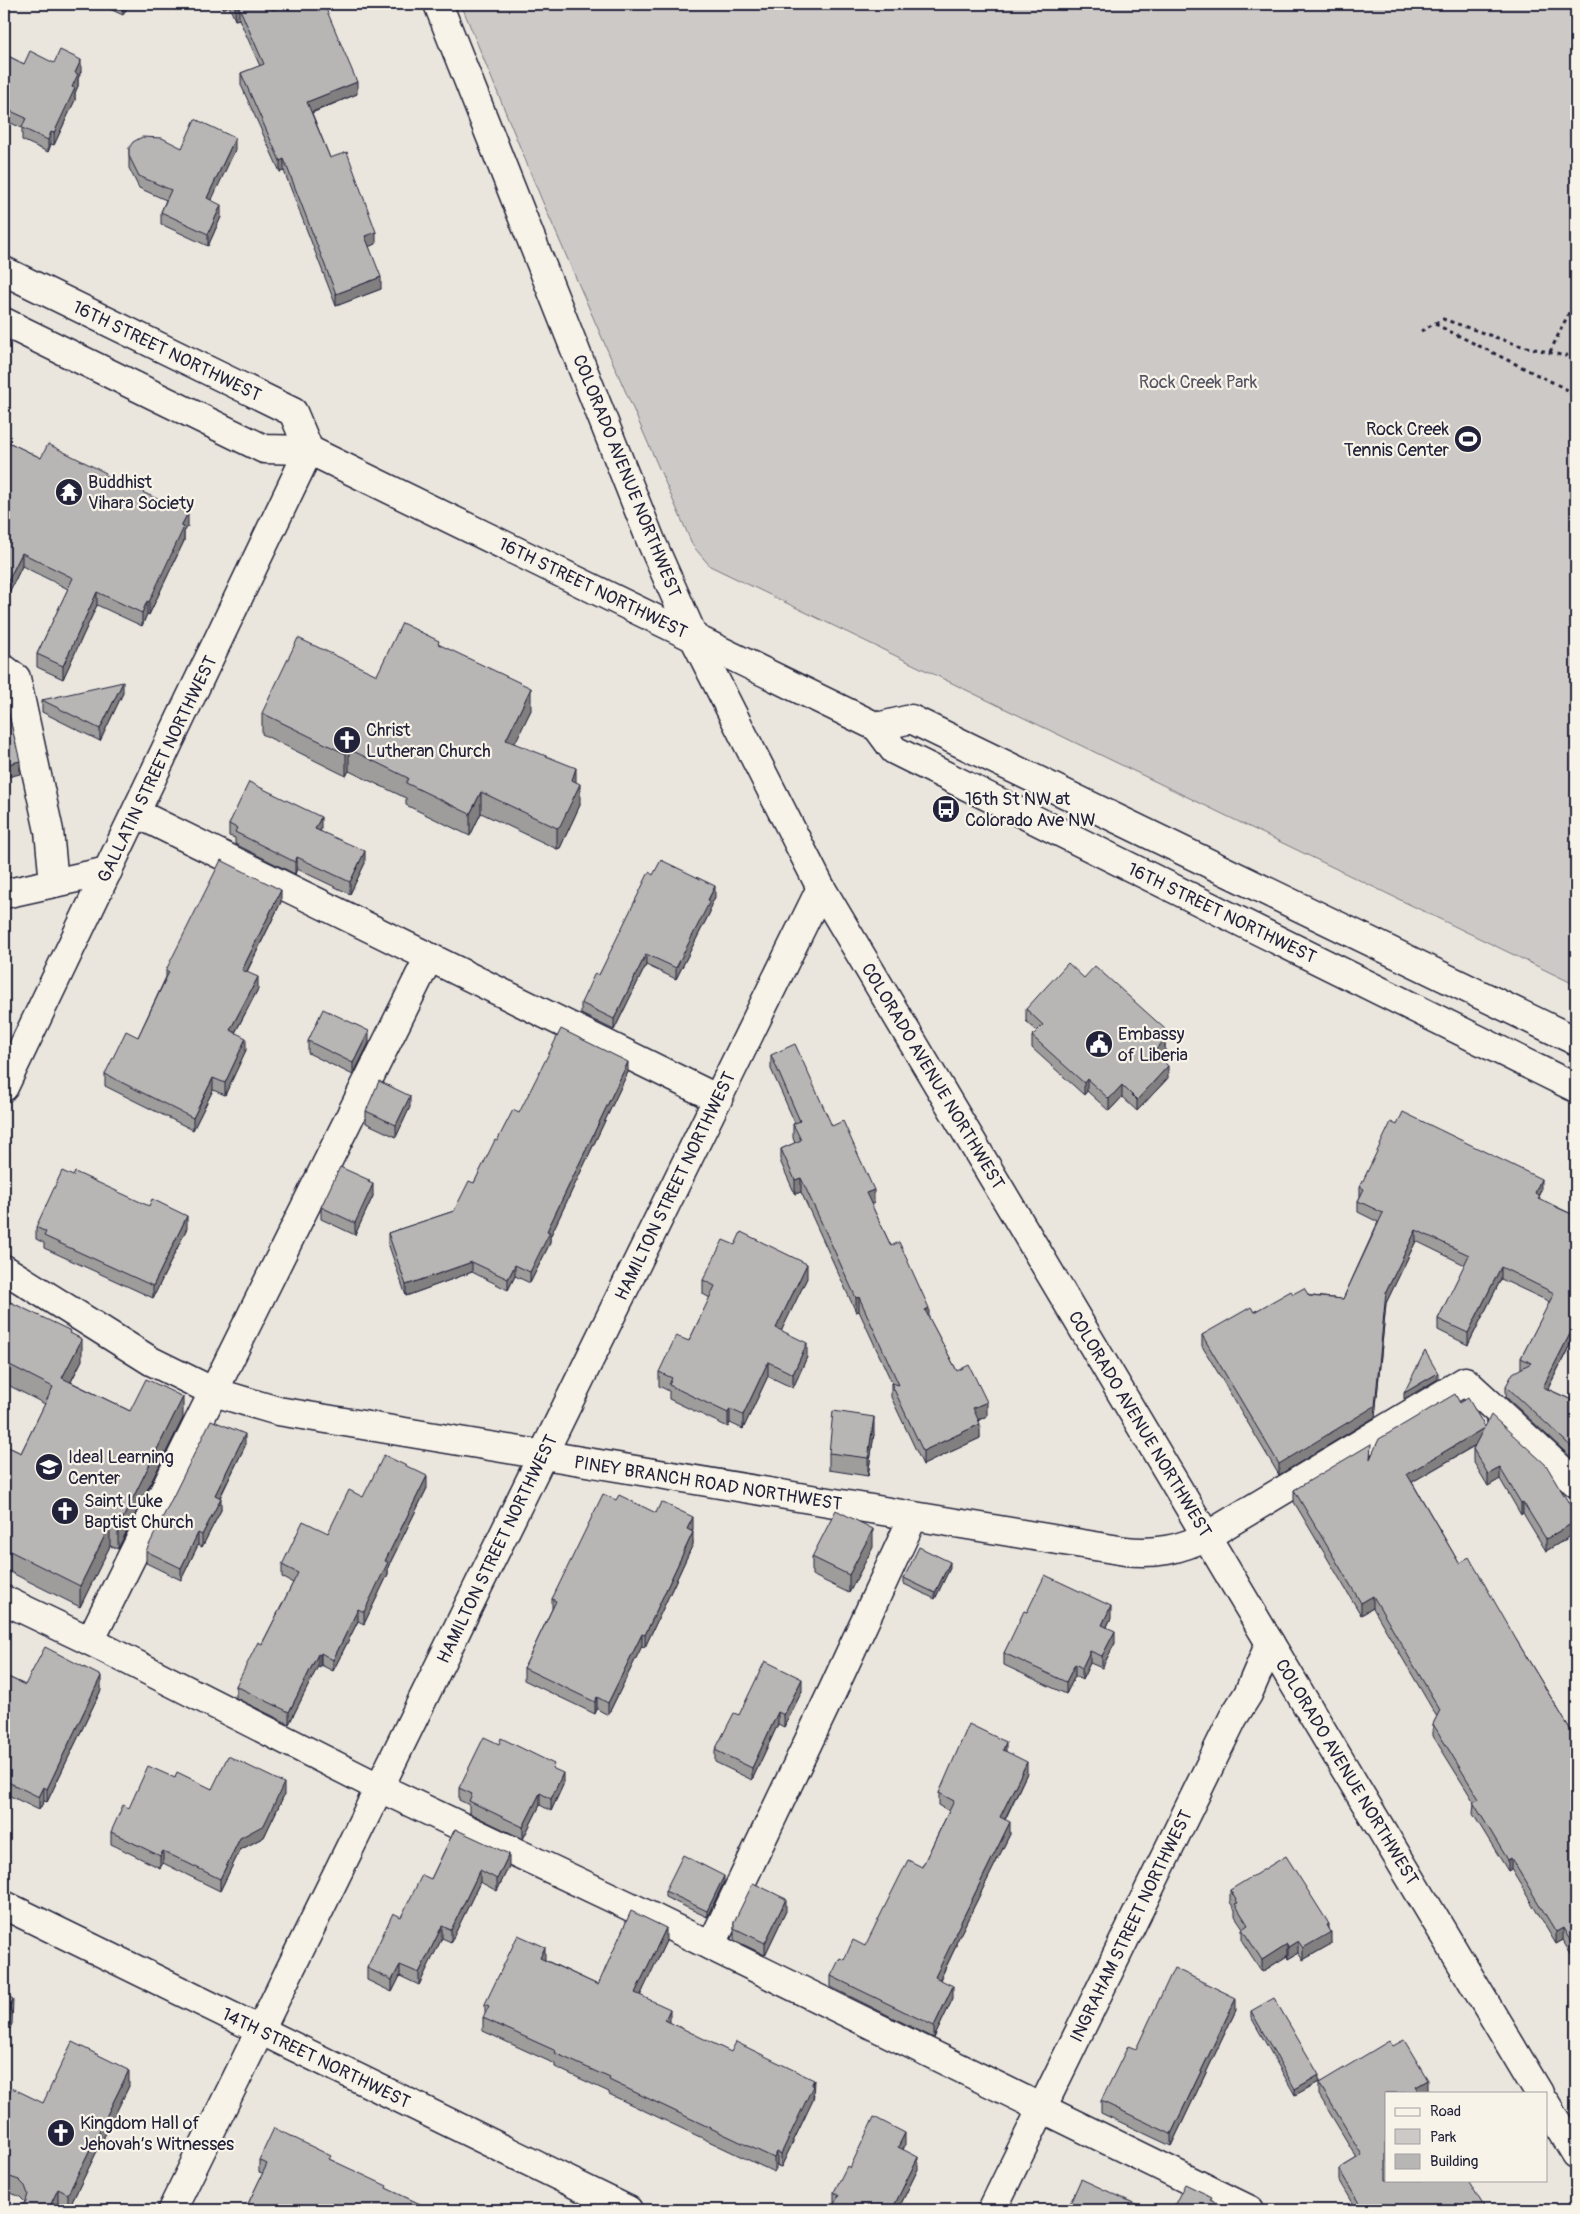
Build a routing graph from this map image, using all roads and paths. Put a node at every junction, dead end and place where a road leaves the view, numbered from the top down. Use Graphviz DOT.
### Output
graph roads {
  1 [pos="438,4"];
  2 [pos="4,271"];
  3 [pos="1576,298"];
  4 [pos="4,322"];
  5 [pos="1435,324"];
  6 [pos="1421,332"];
  7 [pos="1576,351"];
  8 [pos="1550,352"];
  9 [pos="1576,394"];
  10 [pos="309,450"];
  11 [pos="694,638"];
  12 [pos="4,669"];
  13 [pos="876,727"];
  14 [pos="136,813"];
  15 [pos="108,871"];
  16 [pos="54,883"];
  17 [pos="821,888"];
  18 [pos="4,894"];
  19 [pos="429,957"];
  20 [pos="1576,1041"];
  21 [pos="4,1087"];
  22 [pos="1576,1088"];
  23 [pos="718,1099"];
  24 [pos="4,1268"];
  25 [pos="214,1392"];
  26 [pos="542,1456"];
  27 [pos="1576,1483"];
  28 [pos="913,1517"];
  29 [pos="1207,1536"];
  30 [pos="4,1600"];
  31 [pos="90,1640"];
  32 [pos="1270,1643"];
  33 [pos="380,1788"];
  34 [pos="4,1906"];
  35 [pos="711,1946"];
  36 [pos="260,2031"];
  37 [pos="1538,2092"];
  38 [pos="1043,2107"];
  39 [pos="1548,2107"];
  40 [pos="1576,2154"];
  41 [pos="172,2210"];
  42 [pos="628,2210"];
  43 [pos="992,2210"];
  44 [pos="1250,2210"];
  1 -- 11 [label="street, COLORADO AVENUE NORTHWEST"];
  2 -- 10 [label="street, 16TH STREET NORTHWEST"];
  3 -- 8 [label="path"];
  4 -- 10 [label="street, 16TH STREET NORTHWEST"];
  5 -- 6 [label="path"];
  5 -- 8 [label="path"];
  5 -- 9 [label="path"];
  7 -- 8 [label="path"];
  10 -- 11 [label="street, 16TH STREET NORTHWEST"];
  10 -- 14 [label="street, GALLATIN STREET NORTHWEST"];
  11 -- 13 [label="street, 16TH STREET NORTHWEST"];
  11 -- 17 [label="street, COLORADO AVENUE NORTHWEST"];
  12 -- 16 [label="street"];
  13 -- 20 [label="street"];
  13 -- 22 [label="street, 16TH STREET NORTHWEST"];
  14 -- 15 [label="street, GALLATIN STREET NORTHWEST"];
  14 -- 19 [label="street"];
  15 -- 16 [label="street"];
  15 -- 21 [label="street, GALLATIN STREET NORTHWEST"];
  16 -- 18 [label="street"];
  17 -- 23 [label="street, HAMILTON STREET NORTHWEST"];
  17 -- 29 [label="street, COLORADO AVENUE NORTHWEST"];
  19 -- 23 [label="street"];
  19 -- 25 [label="street"];
  23 -- 26 [label="street, HAMILTON STREET NORTHWEST"];
  24 -- 25 [label="street, PINEY BRANCH ROAD NORTHWEST"];
  25 -- 26 [label="street, PINEY BRANCH ROAD NORTHWEST"];
  25 -- 31 [label="street"];
  26 -- 28 [label="street, PINEY BRANCH ROAD NORTHWEST"];
  26 -- 33 [label="street, HAMILTON STREET NORTHWEST"];
  27 -- 29 [label="street, PINEY BRANCH ROAD NORTHWEST"];
  28 -- 29 [label="street, PINEY BRANCH ROAD NORTHWEST"];
  28 -- 35 [label="street"];
  29 -- 32 [label="street, COLORADO AVENUE NORTHWEST"];
  30 -- 31 [label="street"];
  31 -- 33 [label="street"];
  32 -- 37 [label="street, COLORADO AVENUE NORTHWEST"];
  32 -- 38 [label="street, INGRAHAM STREET NORTHWEST"];
  33 -- 35 [label="street"];
  33 -- 36 [label="street, HAMILTON STREET NORTHWEST"];
  34 -- 36 [label="street, 14TH STREET NORTHWEST"];
  35 -- 38 [label="street"];
  36 -- 41 [label="street, HAMILTON STREET NORTHWEST"];
  36 -- 42 [label="street, 14TH STREET NORTHWEST"];
  38 -- 43 [label="street, INGRAHAM STREET NORTHWEST"];
  38 -- 44 [label="street"];
  39 -- 40 [label="street"];
}
